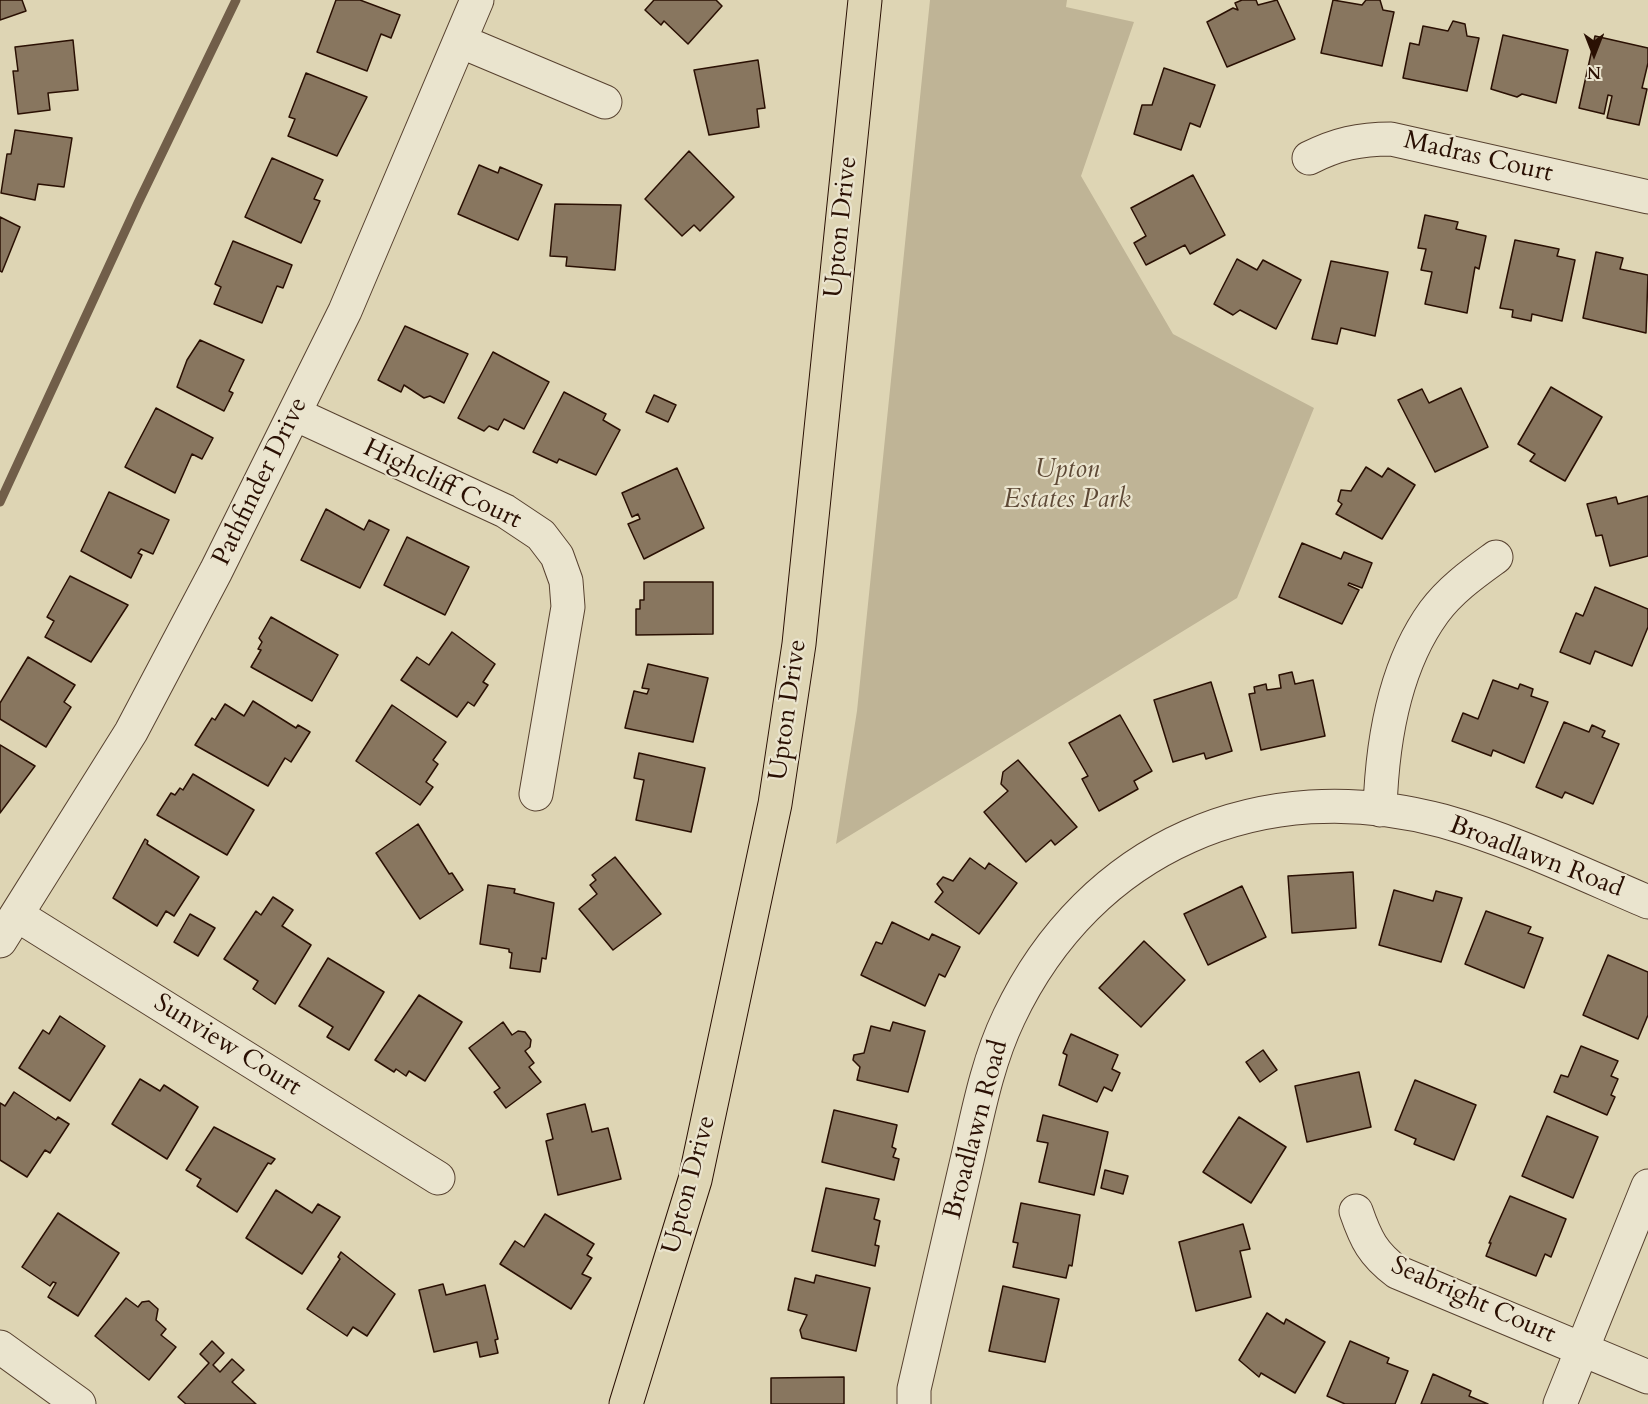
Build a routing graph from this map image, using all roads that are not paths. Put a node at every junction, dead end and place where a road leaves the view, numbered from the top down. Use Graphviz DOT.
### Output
graph roads {
  1 [pos="477,0"];
  2 [pos="865,0"];
  3 [pos="460,41"];
  4 [pos="605,102"];
  5 [pos="1309,158"];
  6 [pos="1648,197"];
  7 [pos="295,414"];
  8 [pos="1496,556"];
  9 [pos="536,794"];
  10 [pos="1380,810"];
  11 [pos="1648,902"];
  12 [pos="8,928"];
  13 [pos="438,1178"];
  14 [pos="1648,1186"];
  15 [pos="1356,1211"];
  16 [pos="0,1347"];
  17 [pos="1582,1350"];
  18 [pos="1648,1377"];
  19 [pos="80,1404"];
  20 [pos="626,1404"];
  21 [pos="914,1404"];
  22 [pos="1560,1404"];
  1 -- 3 [label="street, Pathfinder Drive"];
  2 -- 20 [label="main road, Upton Drive"];
  3 -- 4 [label="street"];
  3 -- 7 [label="street, Pathfinder Drive"];
  5 -- 6 [label="street, Madras Court"];
  7 -- 9 [label="street, Highcliff Court"];
  7 -- 12 [label="street, Pathfinder Drive"];
  8 -- 10 [label="street"];
  10 -- 11 [label="street, Broadlawn Road"];
  10 -- 21 [label="street, Broadlawn Road"];
  12 -- 13 [label="street, Sunview Court"];
  14 -- 17 [label="street"];
  15 -- 17 [label="street, Seabright Court"];
  16 -- 19 [label="street"];
  17 -- 18 [label="street, Seabright Court"];
  17 -- 22 [label="street"];
}
